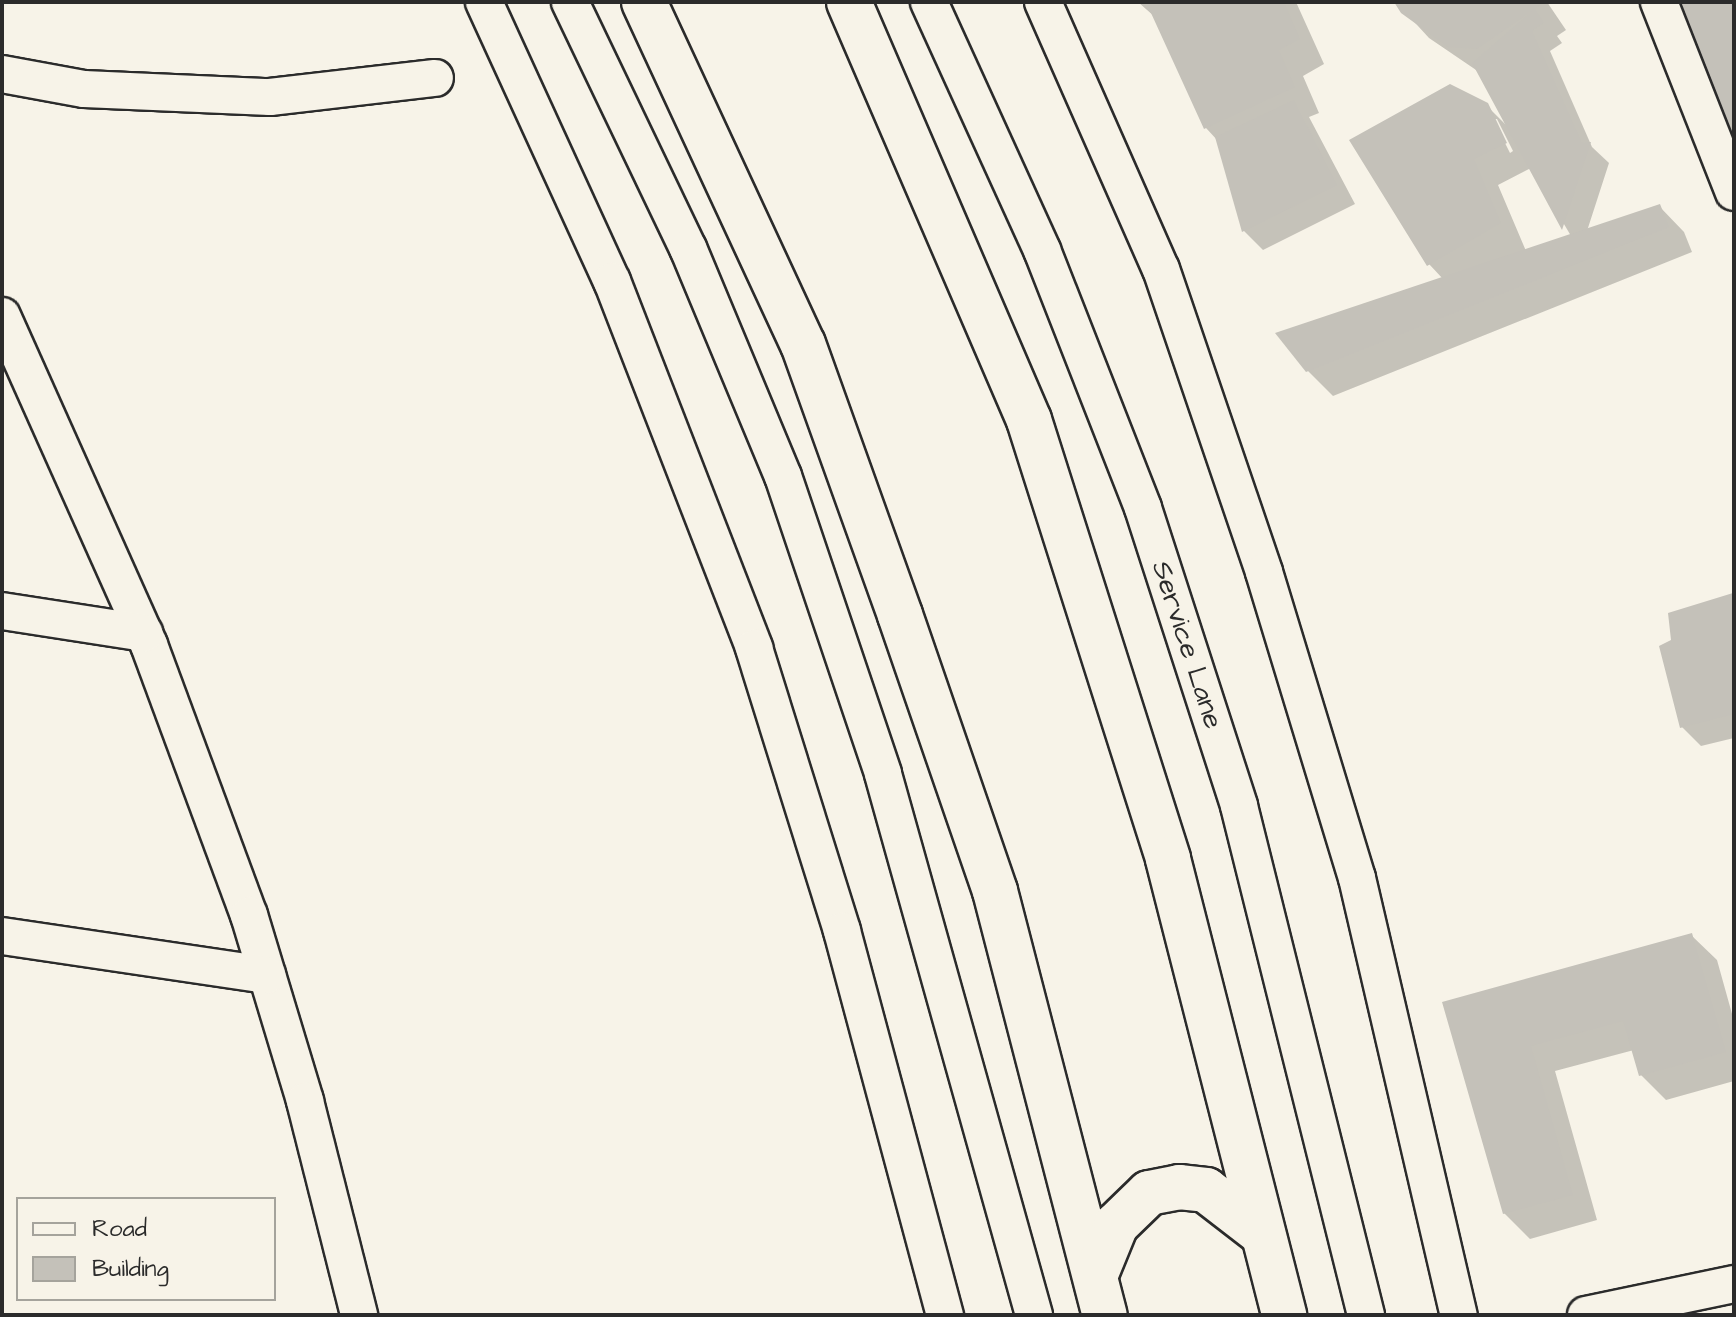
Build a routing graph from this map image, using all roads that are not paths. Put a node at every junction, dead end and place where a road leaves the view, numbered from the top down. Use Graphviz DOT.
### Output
graph roads {
  1 [pos="484,2"];
  2 [pos="570,2"];
  3 [pos="644,2"];
  4 [pos="849,2"];
  5 [pos="929,2"];
  6 [pos="1043,2"];
  7 [pos="1659,2"];
  8 [pos="2,74"];
  9 [pos="435,78"];
  10 [pos="1734,192"];
  11 [pos="4,323"];
  12 [pos="2,611"];
  13 [pos="144,633"];
  14 [pos="2,936"];
  15 [pos="267,975"];
  16 [pos="1263,1234"];
  17 [pos="1734,1284"];
  18 [pos="1100,1294"];
  19 [pos="359,1315"];
  20 [pos="945,1315"];
  21 [pos="1034,1315"];
  22 [pos="1284,1315"];
  23 [pos="1366,1315"];
  24 [pos="1459,1315"];
  25 [pos="1586,1315"];
  1 -- 20 [label="street"];
  2 -- 21 [label="street"];
  3 -- 18 [label="main road"];
  4 -- 16 [label="main road"];
  5 -- 23 [label="street, Service Lane"];
  6 -- 24 [label="street"];
  7 -- 10 [label="street"];
  8 -- 9 [label="street"];
  11 -- 13 [label="street"];
  12 -- 13 [label="street"];
  13 -- 15 [label="street"];
  14 -- 15 [label="street"];
  15 -- 19 [label="street"];
  16 -- 18 [label="main road"];
  16 -- 22 [label="main road"];
  17 -- 25 [label="street"];
}
